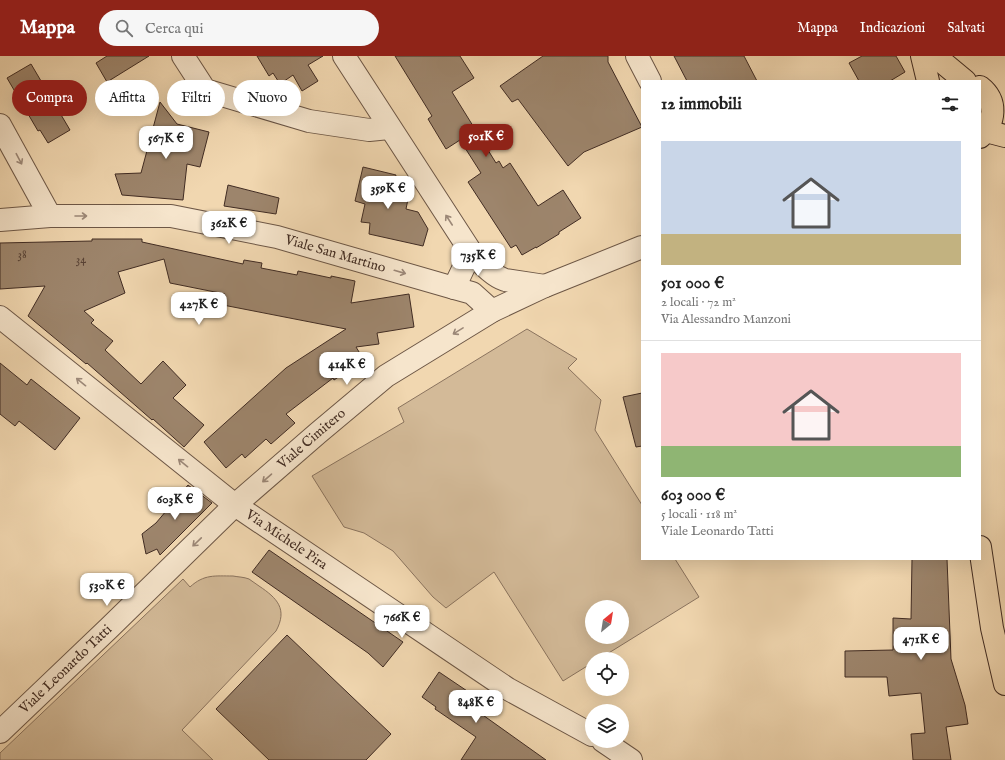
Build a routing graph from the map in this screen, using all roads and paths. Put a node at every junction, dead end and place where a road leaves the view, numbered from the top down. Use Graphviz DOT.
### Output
graph roads {
  1 [pos="183,56"];
  2 [pos="344,56"];
  3 [pos="637,56"];
  4 [pos="922,56"];
  5 [pos="935,56"];
  6 [pos="649,80"];
  7 [pos="928,80"];
  8 [pos="963,80"];
  9 [pos="992,98"];
  10 [pos="0,125"];
  11 [pos="389,128"];
  12 [pos="986,136"];
  13 [pos="50,216"];
  14 [pos="0,220"];
  15 [pos="641,247"];
  16 [pos="471,252"];
  17 [pos="545,286"];
  18 [pos="454,288"];
  19 [pos="492,310"];
  20 [pos="0,317"];
  21 [pos="235,505"];
  22 [pos="981,554"];
  23 [pos="1005,684"];
  24 [pos="585,731"];
  25 [pos="0,732"];
  26 [pos="613,748"];
  27 [pos="631,760"];
  1 -- 11 [label="street"];
  2 -- 11 [label="street"];
  3 -- 6 [label="street"];
  4 -- 7 [label="main road"];
  5 -- 8 [label="main road"];
  9 -- 12 [label="main road"];
  10 -- 13 [label="street, one-way"];
  16 -- 11 [label="street, one-way"];
  13 -- 14 [label="street, Viale San Martino"];
  13 -- 18 [label="street, Viale San Martino, one-way"];
  15 -- 17 [label="street"];
  16 -- 17 [label="street"];
  16 -- 18 [label="street"];
  17 -- 19 [label="street"];
  18 -- 19 [label="street, Viale San Martino"];
  19 -- 21 [label="street, Viale Cimitero, one-way"];
  21 -- 20 [label="street, Via Michele Pira, one-way"];
  21 -- 24 [label="street, Via Michele Pira"];
  21 -- 25 [label="street, Viale Leonardo Tatti, one-way"];
  22 -- 23 [label="main road"];
  26 -- 27 [label="street"];
}
